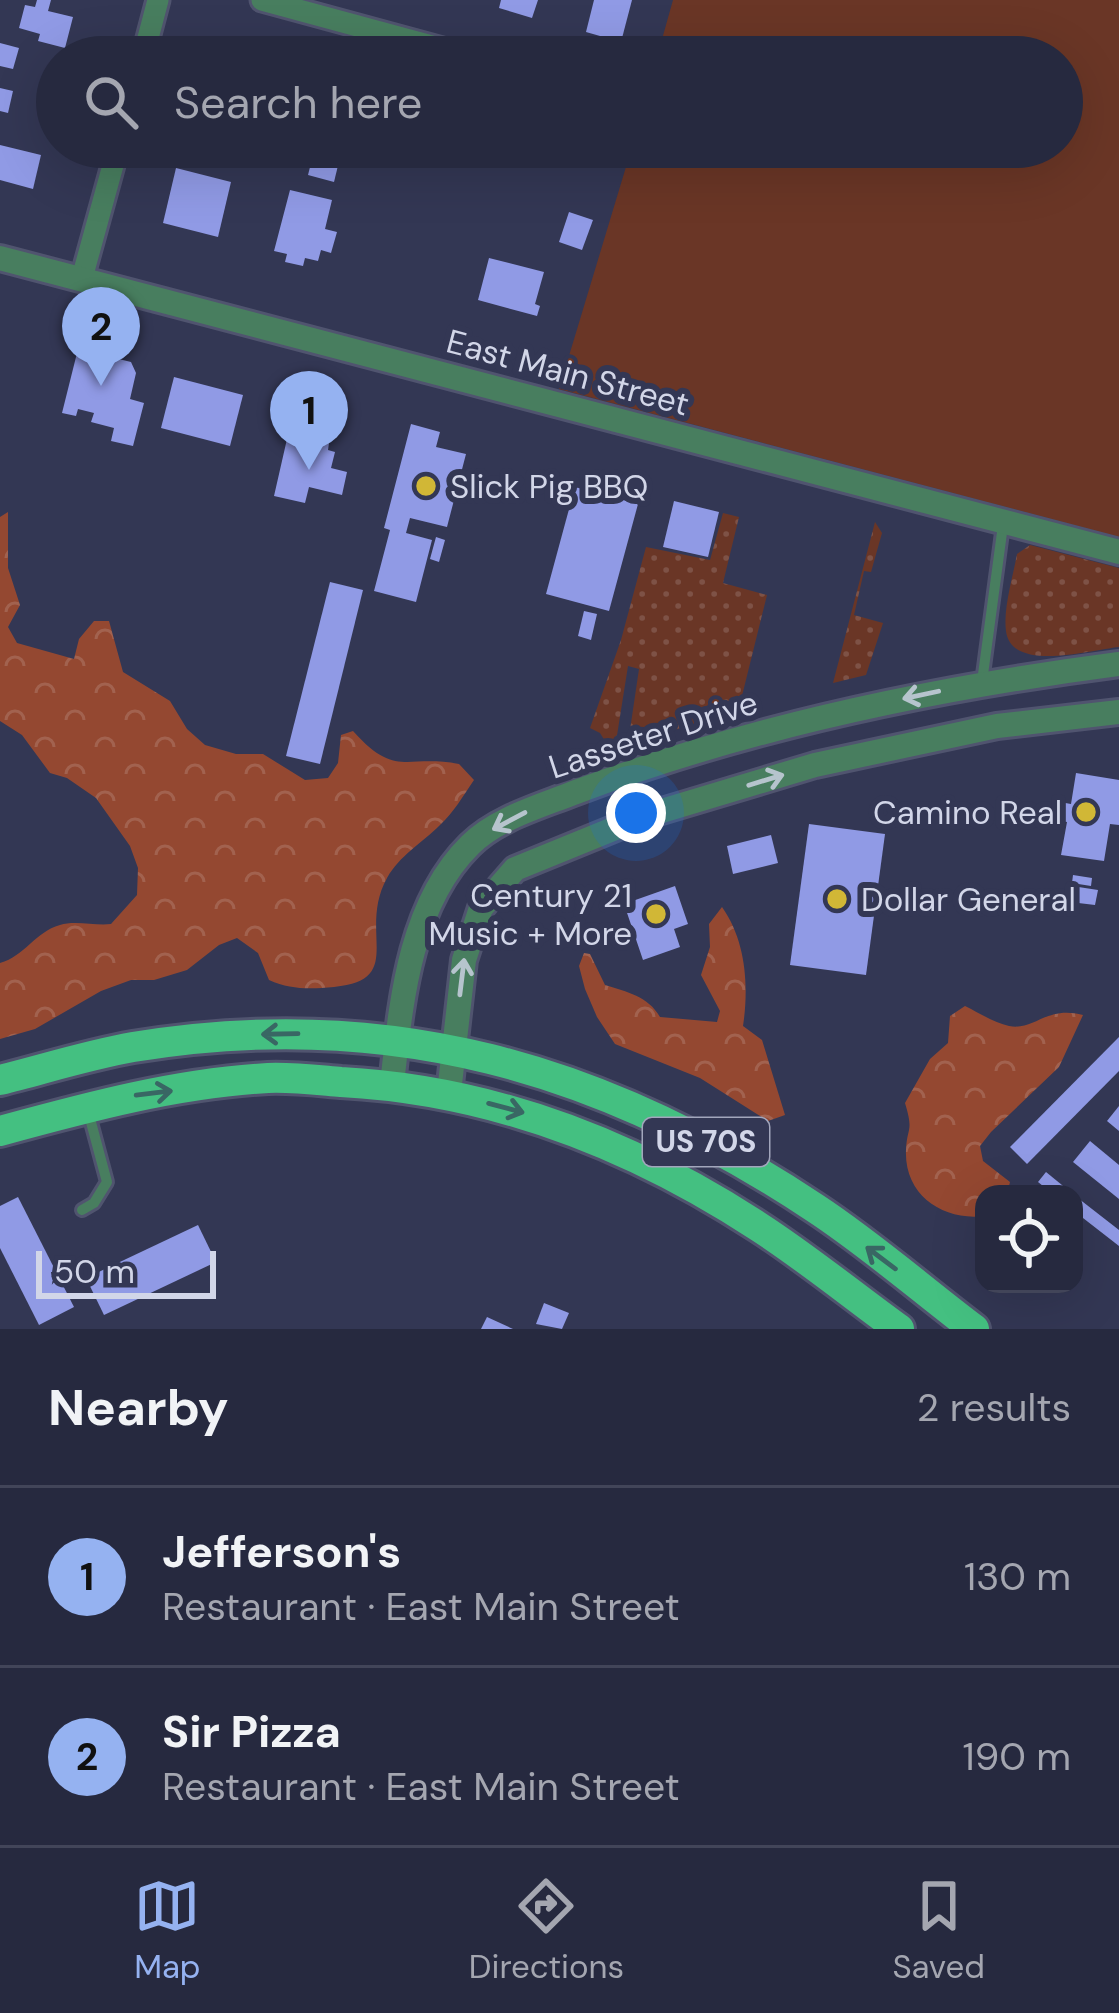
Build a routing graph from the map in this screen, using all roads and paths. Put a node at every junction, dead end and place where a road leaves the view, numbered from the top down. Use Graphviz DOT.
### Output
graph roads {
  1 [pos="158,0"];
  2 [pos="262,0"];
  3 [pos="328,9"];
  4 [pos="148,36"];
  5 [pos="409,36"];
  6 [pos="112,168"];
  7 [pos="0,258"];
  8 [pos="82,278"];
  9 [pos="1003,521"];
  10 [pos="1119,552"];
  11 [pos="1119,664"];
  12 [pos="982,682"];
  13 [pos="1119,712"];
  14 [pos="397,1039"];
  15 [pos="454,1048"];
  16 [pos="0,1080"];
  17 [pos="392,1084"];
  18 [pos="449,1093"];
  19 [pos="88,1107"];
  20 [pos="0,1131"];
  21 [pos="82,1210"];
  22 [pos="899,1329"];
  23 [pos="974,1329"];
  1 -- 4 [label="street"];
  2 -- 3 [label="street"];
  3 -- 5 [label="street"];
  6 -- 8 [label="street"];
  7 -- 8 [label="street, East Main Street"];
  8 -- 9 [label="street, East Main Street"];
  9 -- 10 [label="street, East Main Street"];
  9 -- 12 [label="lane"];
  11 -- 12 [label="street, Lasseter Drive"];
  12 -- 14 [label="street, Lasseter Drive, one-way"];
  15 -- 13 [label="street, one-way"];
  14 -- 15 [label="main road, US 70S"];
  14 -- 16 [label="main road, US 70S, one-way"];
  14 -- 17 [label="street, Lasseter Drive"];
  15 -- 18 [label="street"];
  23 -- 15 [label="main road, US 70S, one-way"];
  17 -- 18 [label="main road, US 70S"];
  19 -- 17 [label="main road, US 70S, one-way"];
  18 -- 22 [label="main road, US 70S, one-way"];
  19 -- 20 [label="main road, US 70S"];
  19 -- 21 [label="lane"];
}
